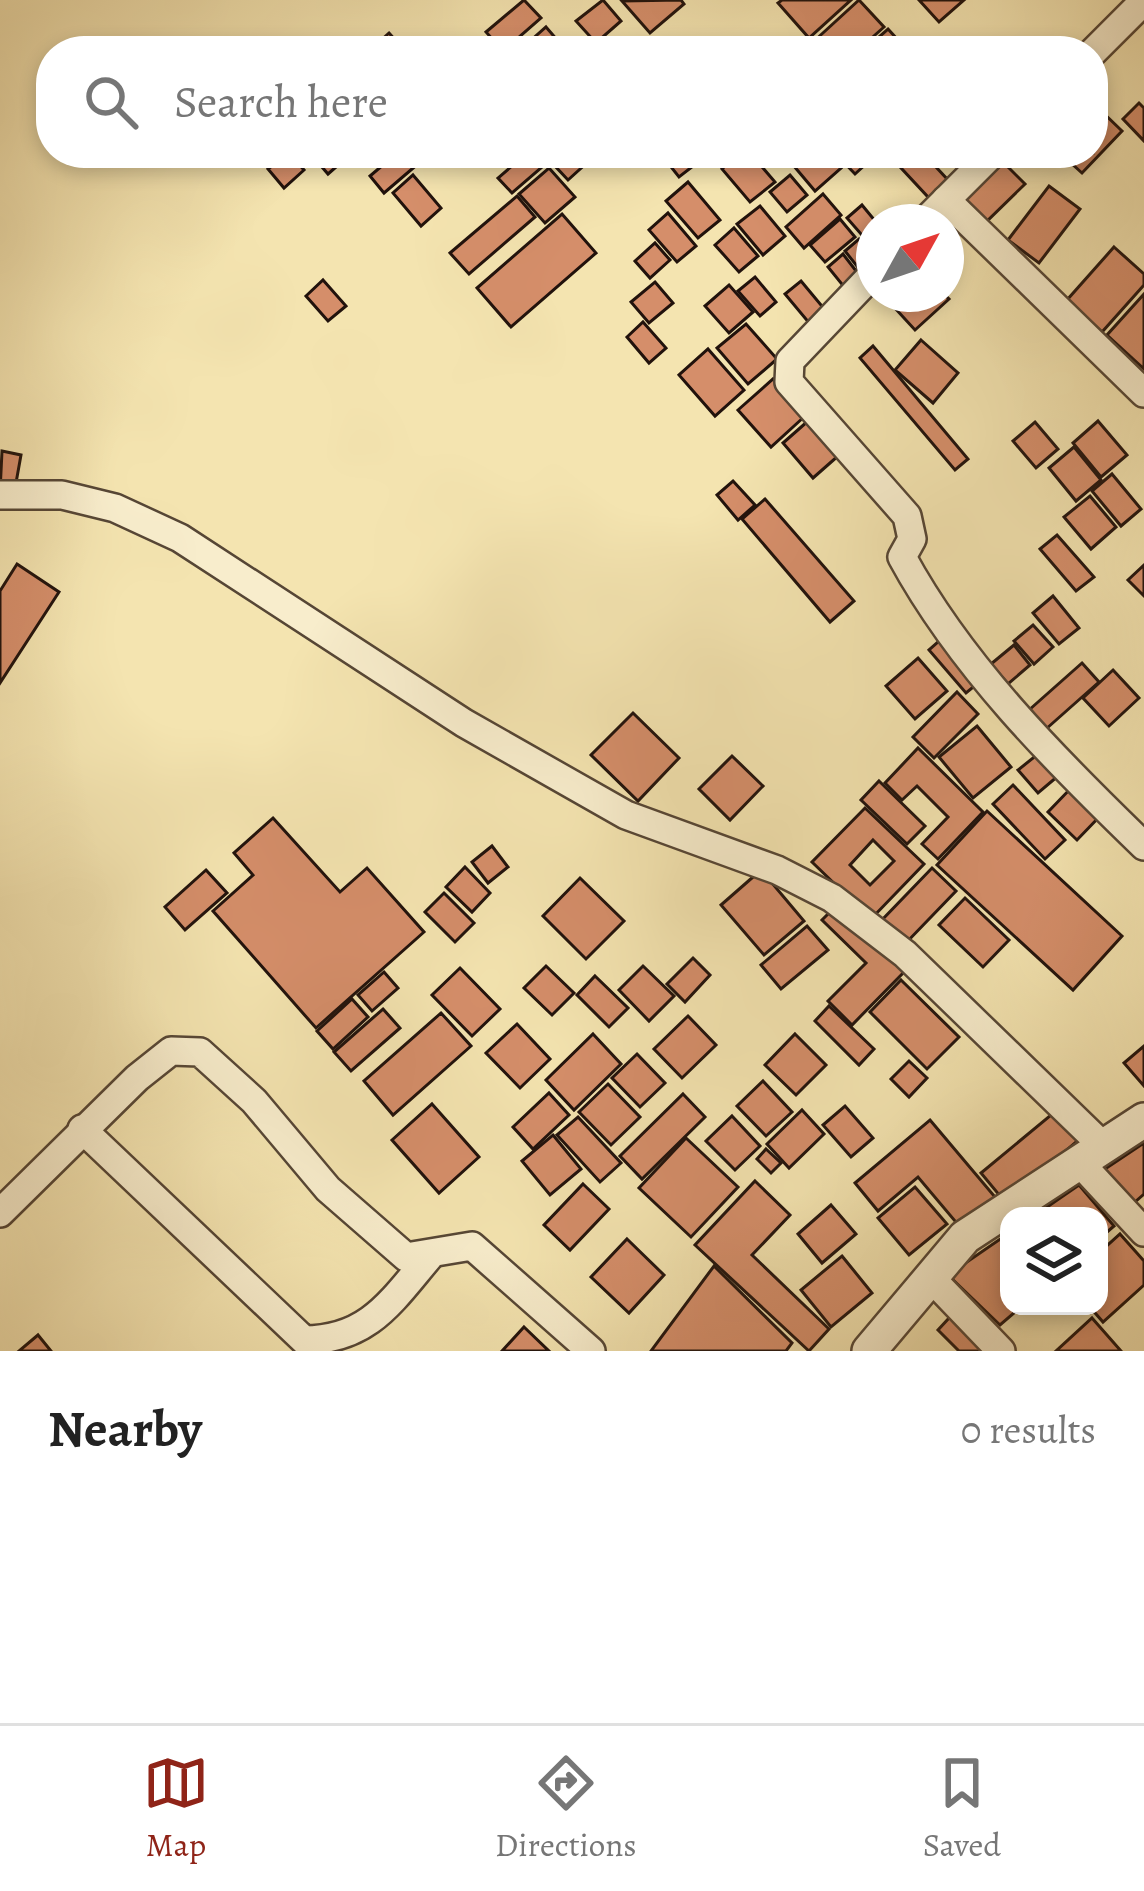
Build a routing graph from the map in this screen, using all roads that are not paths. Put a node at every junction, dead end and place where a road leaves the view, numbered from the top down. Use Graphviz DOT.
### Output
graph roads {
  1 [pos="1144,1"];
  2 [pos="1108,37"];
  3 [pos="977,168"];
  4 [pos="946,200"];
  5 [pos="942,204"];
  6 [pos="856,292"];
  7 [pos="1144,393"];
  8 [pos="0,495"];
  9 [pos="1144,845"];
  10 [pos="1144,1120"];
  11 [pos="82,1129"];
  12 [pos="1092,1155"];
  13 [pos="0,1213"];
  14 [pos="1144,1232"];
  15 [pos="429,1257"];
  16 [pos="929,1276"];
  17 [pos="334,1346"];
  18 [pos="591,1351"];
  19 [pos="869,1351"];
  20 [pos="1001,1351"];
  1 -- 2 [label="street"];
  3 -- 4 [label="street"];
  4 -- 5 [label="street"];
  4 -- 7 [label="street"];
  6 -- 9 [label="street"];
  8 -- 12 [label="street"];
  10 -- 12 [label="street"];
  11 -- 13 [label="street"];
  11 -- 15 [label="street"];
  11 -- 17 [label="street"];
  12 -- 14 [label="street"];
  12 -- 16 [label="street"];
  15 -- 17 [label="street"];
  15 -- 18 [label="street"];
  16 -- 19 [label="street"];
  16 -- 20 [label="street"];
}
